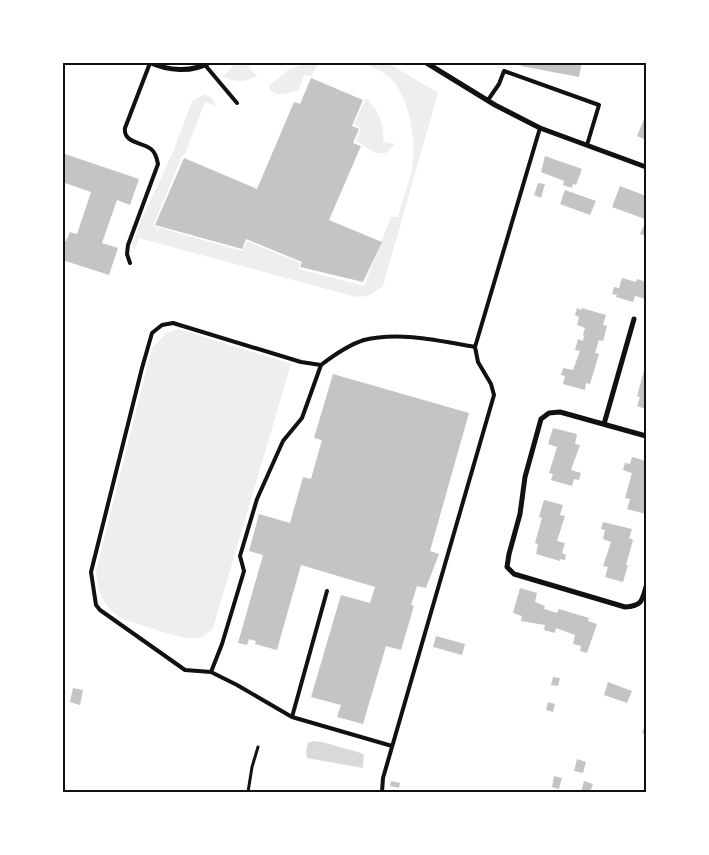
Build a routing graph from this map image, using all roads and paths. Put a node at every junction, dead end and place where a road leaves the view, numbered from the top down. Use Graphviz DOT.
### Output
graph roads {
  1 [pos="425,62"];
  2 [pos="150,63"];
  3 [pos="208,64"];
  4 [pos="488,100"];
  5 [pos="237,103"];
  6 [pos="540,128"];
  7 [pos="587,145"];
  8 [pos="646,167"];
  9 [pos="130,263"];
  10 [pos="634,320"];
  11 [pos="475,347"];
  12 [pos="321,365"];
  13 [pos="604,424"];
  14 [pos="646,436"];
  15 [pos="646,587"];
  16 [pos="327,591"];
  17 [pos="211,672"];
  18 [pos="292,717"];
  19 [pos="392,746"];
  20 [pos="258,747"];
  21 [pos="248,792"];
  22 [pos="382,792"];
  1 -- 4 [label="street"];
  2 -- 3 [label="street"];
  2 -- 9 [label="lane"];
  3 -- 5 [label="lane"];
  4 -- 6 [label="street"];
  4 -- 7 [label="lane"];
  6 -- 7 [label="street"];
  6 -- 11 [label="lane"];
  7 -- 8 [label="street"];
  10 -- 13 [label="street"];
  11 -- 12 [label="lane"];
  11 -- 19 [label="lane"];
  12 -- 17 [label="lane"];
  12 -- 17 [label="lane"];
  13 -- 14 [label="street"];
  13 -- 15 [label="street"];
  16 -- 18 [label="lane"];
  17 -- 18 [label="lane"];
  18 -- 19 [label="lane"];
  19 -- 22 [label="lane"];
  20 -- 21 [label="path"];
}
